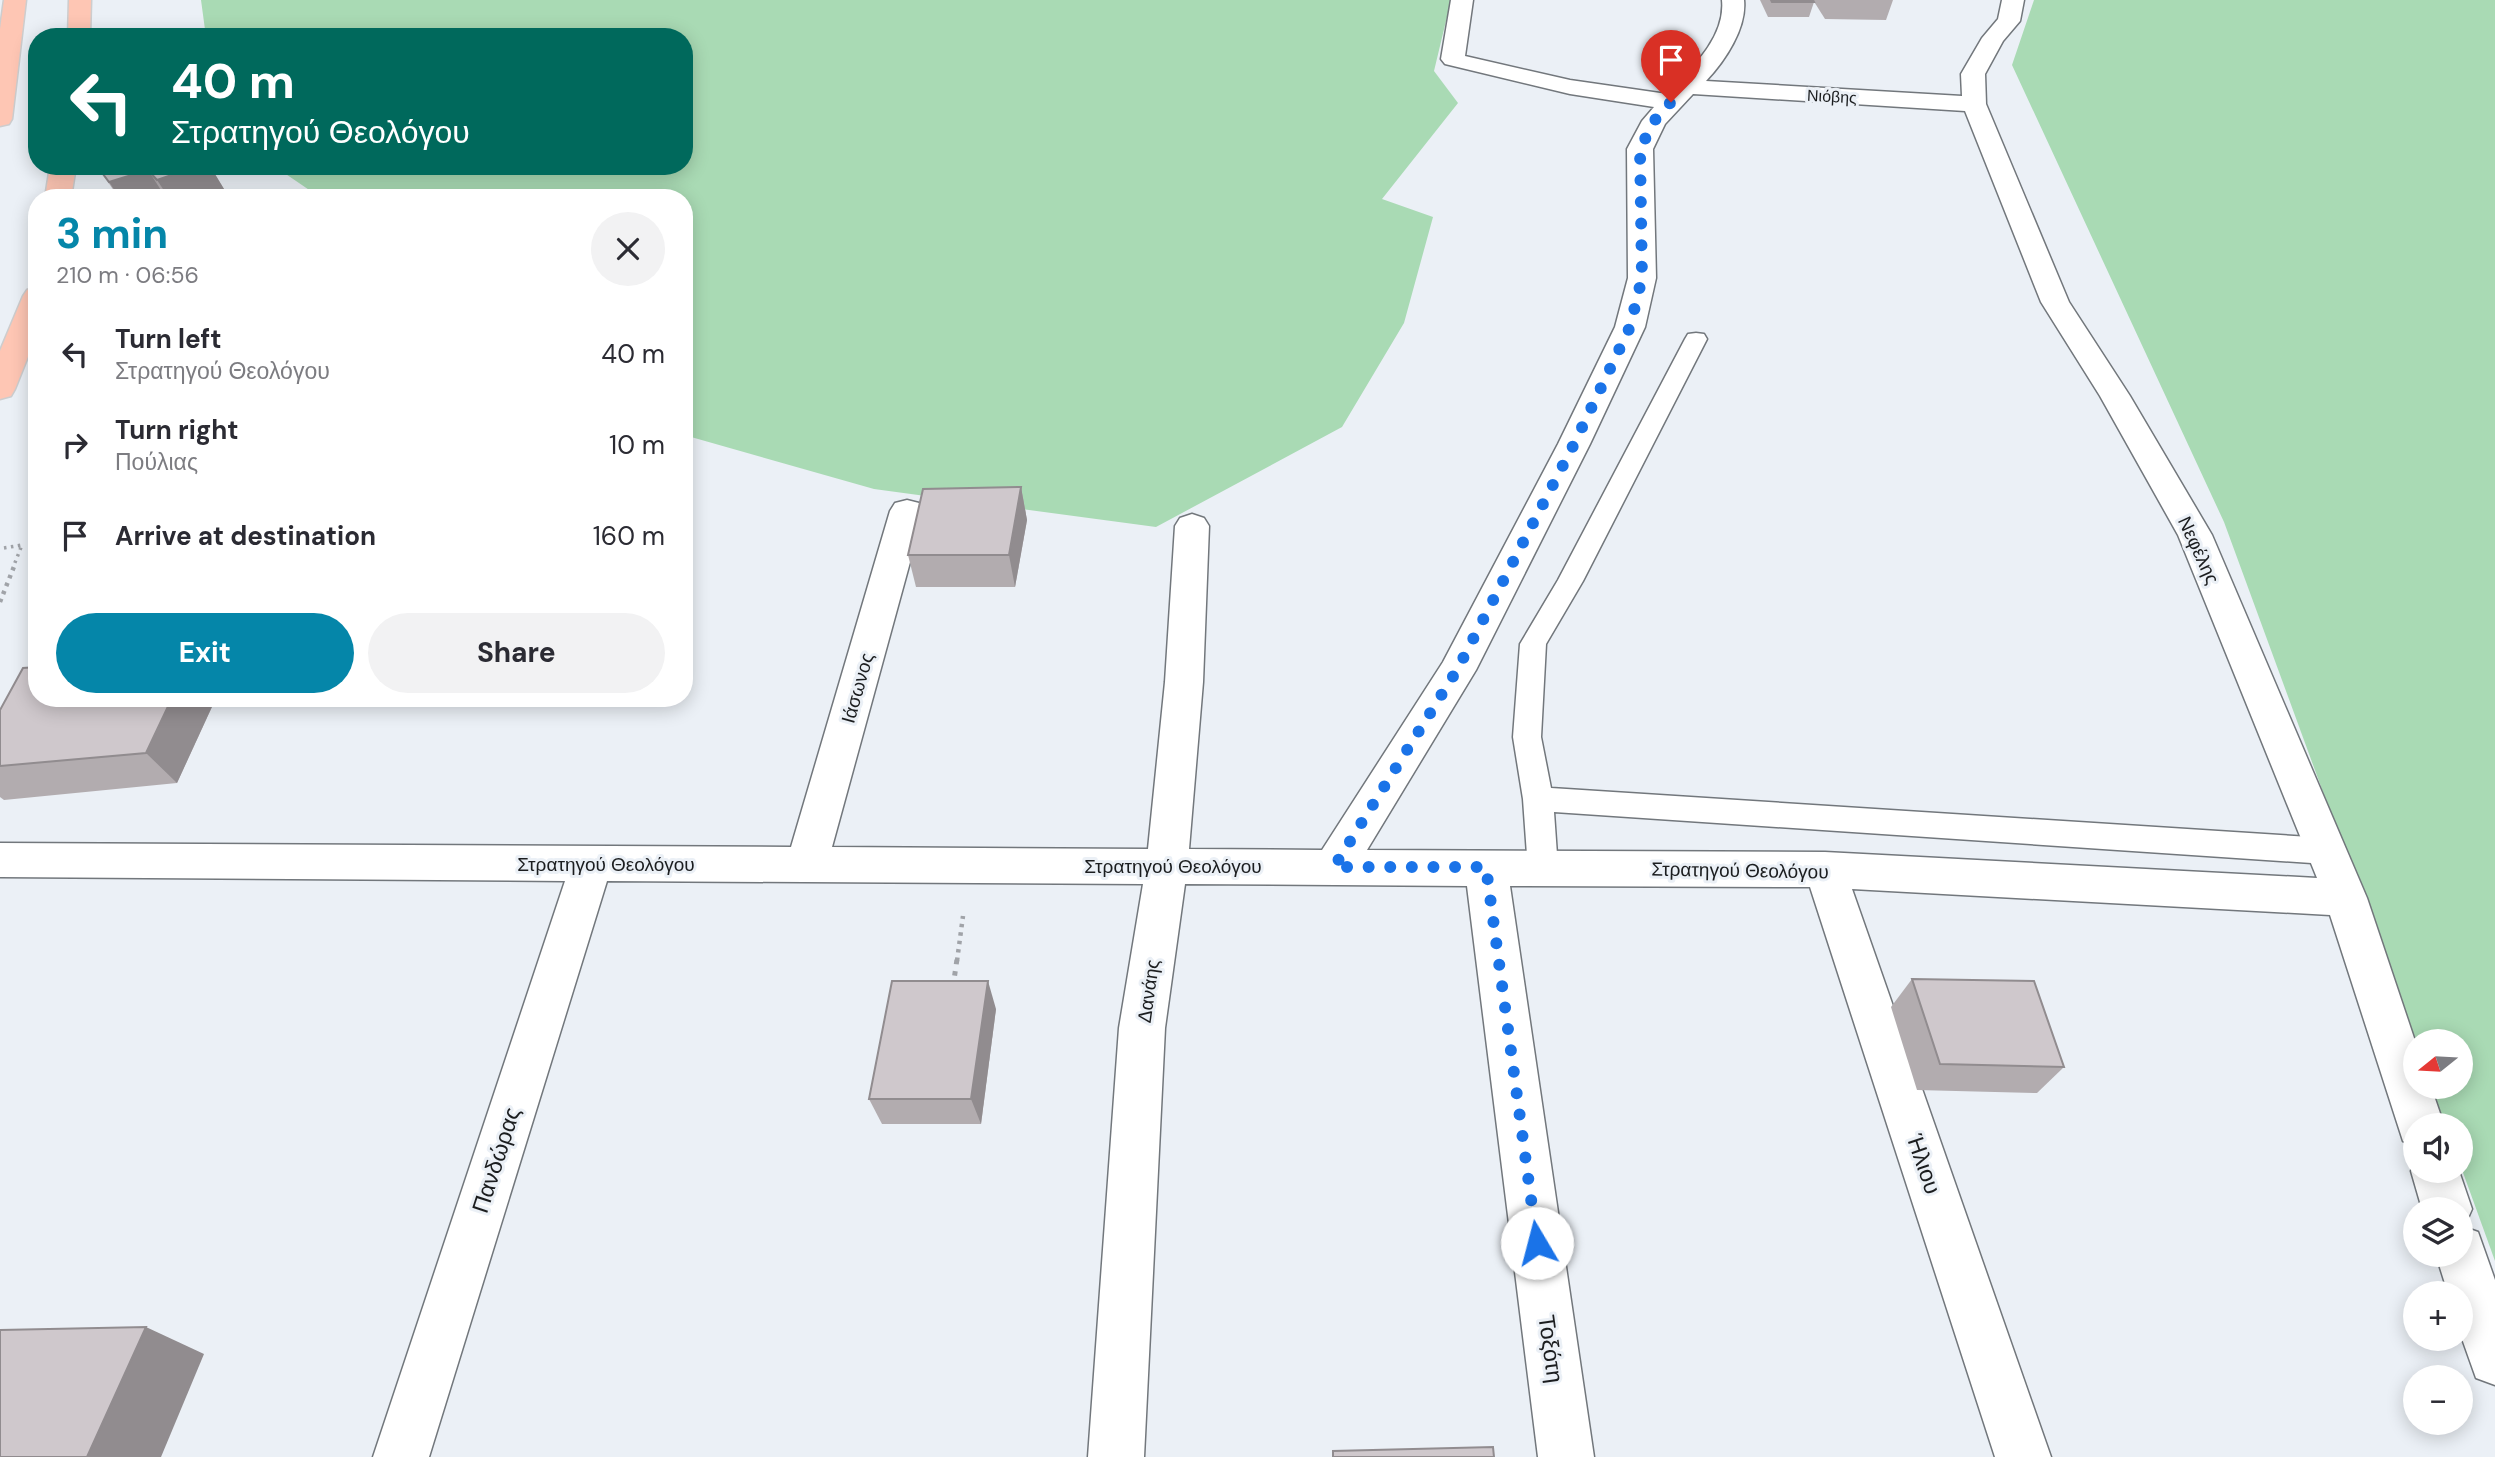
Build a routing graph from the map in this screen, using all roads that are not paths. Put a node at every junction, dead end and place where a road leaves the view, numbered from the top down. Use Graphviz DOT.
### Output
graph roads {
  1 [pos="15,0"];
  2 [pos="80,0"];
  3 [pos="1462,0"];
  4 [pos="1733,0"];
  5 [pos="2013,0"];
  6 [pos="79,28"];
  7 [pos="1680,94"];
  8 [pos="1974,104"];
  9 [pos="0,119"];
  10 [pos="28,319"];
  11 [pos="1696,339"];
  12 [pos="0,389"];
  13 [pos="907,511"];
  14 [pos="1192,526"];
  15 [pos="1538,799"];
  16 [pos="2326,851"];
  17 [pos="0,860"];
  18 [pos="591,864"];
  19 [pos="806,865"];
  20 [pos="1167,866"];
  21 [pos="1334,867"];
  22 [pos="1486,867"];
  23 [pos="1543,869"];
  24 [pos="1825,870"];
  25 [pos="2346,898"];
  26 [pos="2416,1113"];
  27 [pos="2465,1267"];
  28 [pos="2495,1359"];
  29 [pos="401,1457"];
  30 [pos="1116,1457"];
  31 [pos="1566,1457"];
  32 [pos="2023,1457"];
  1 -- 9 [label="highway"];
  2 -- 6 [label="highway"];
  3 -- 7 [label="street, Νιόβης"];
  4 -- 7 [label="street"];
  5 -- 8 [label="street, Νεφέλης"];
  7 -- 8 [label="street, Νιόβης"];
  7 -- 21 [label="street"];
  8 -- 16 [label="street, Νεφέλης"];
  10 -- 12 [label="highway"];
  11 -- 15 [label="lane"];
  13 -- 19 [label="street, Ιάσωνος"];
  14 -- 20 [label="street, Δανάης"];
  15 -- 16 [label="lane"];
  15 -- 23 [label="lane"];
  16 -- 25 [label="street, Νεφέλης"];
  17 -- 18 [label="street, Στρατηγού Θεολόγου"];
  18 -- 19 [label="street, Στρατηγού Θεολόγου"];
  18 -- 29 [label="street, Πανδώρας"];
  19 -- 20 [label="street, Στρατηγού Θεολόγου"];
  20 -- 21 [label="street, Στρατηγού Θεολόγου"];
  20 -- 30 [label="street, Δανάης"];
  21 -- 22 [label="street, Στρατηγού Θεολόγου"];
  22 -- 23 [label="street, Στρατηγού Θεολόγου"];
  22 -- 31 [label="street, Τοξότη"];
  23 -- 24 [label="street, Στρατηγού Θεολόγου"];
  24 -- 25 [label="street, Στρατηγού Θεολόγου"];
  24 -- 32 [label="street, Ήλιου"];
  25 -- 26 [label="street, Νεφέλης"];
  27 -- 28 [label="street"];
}
